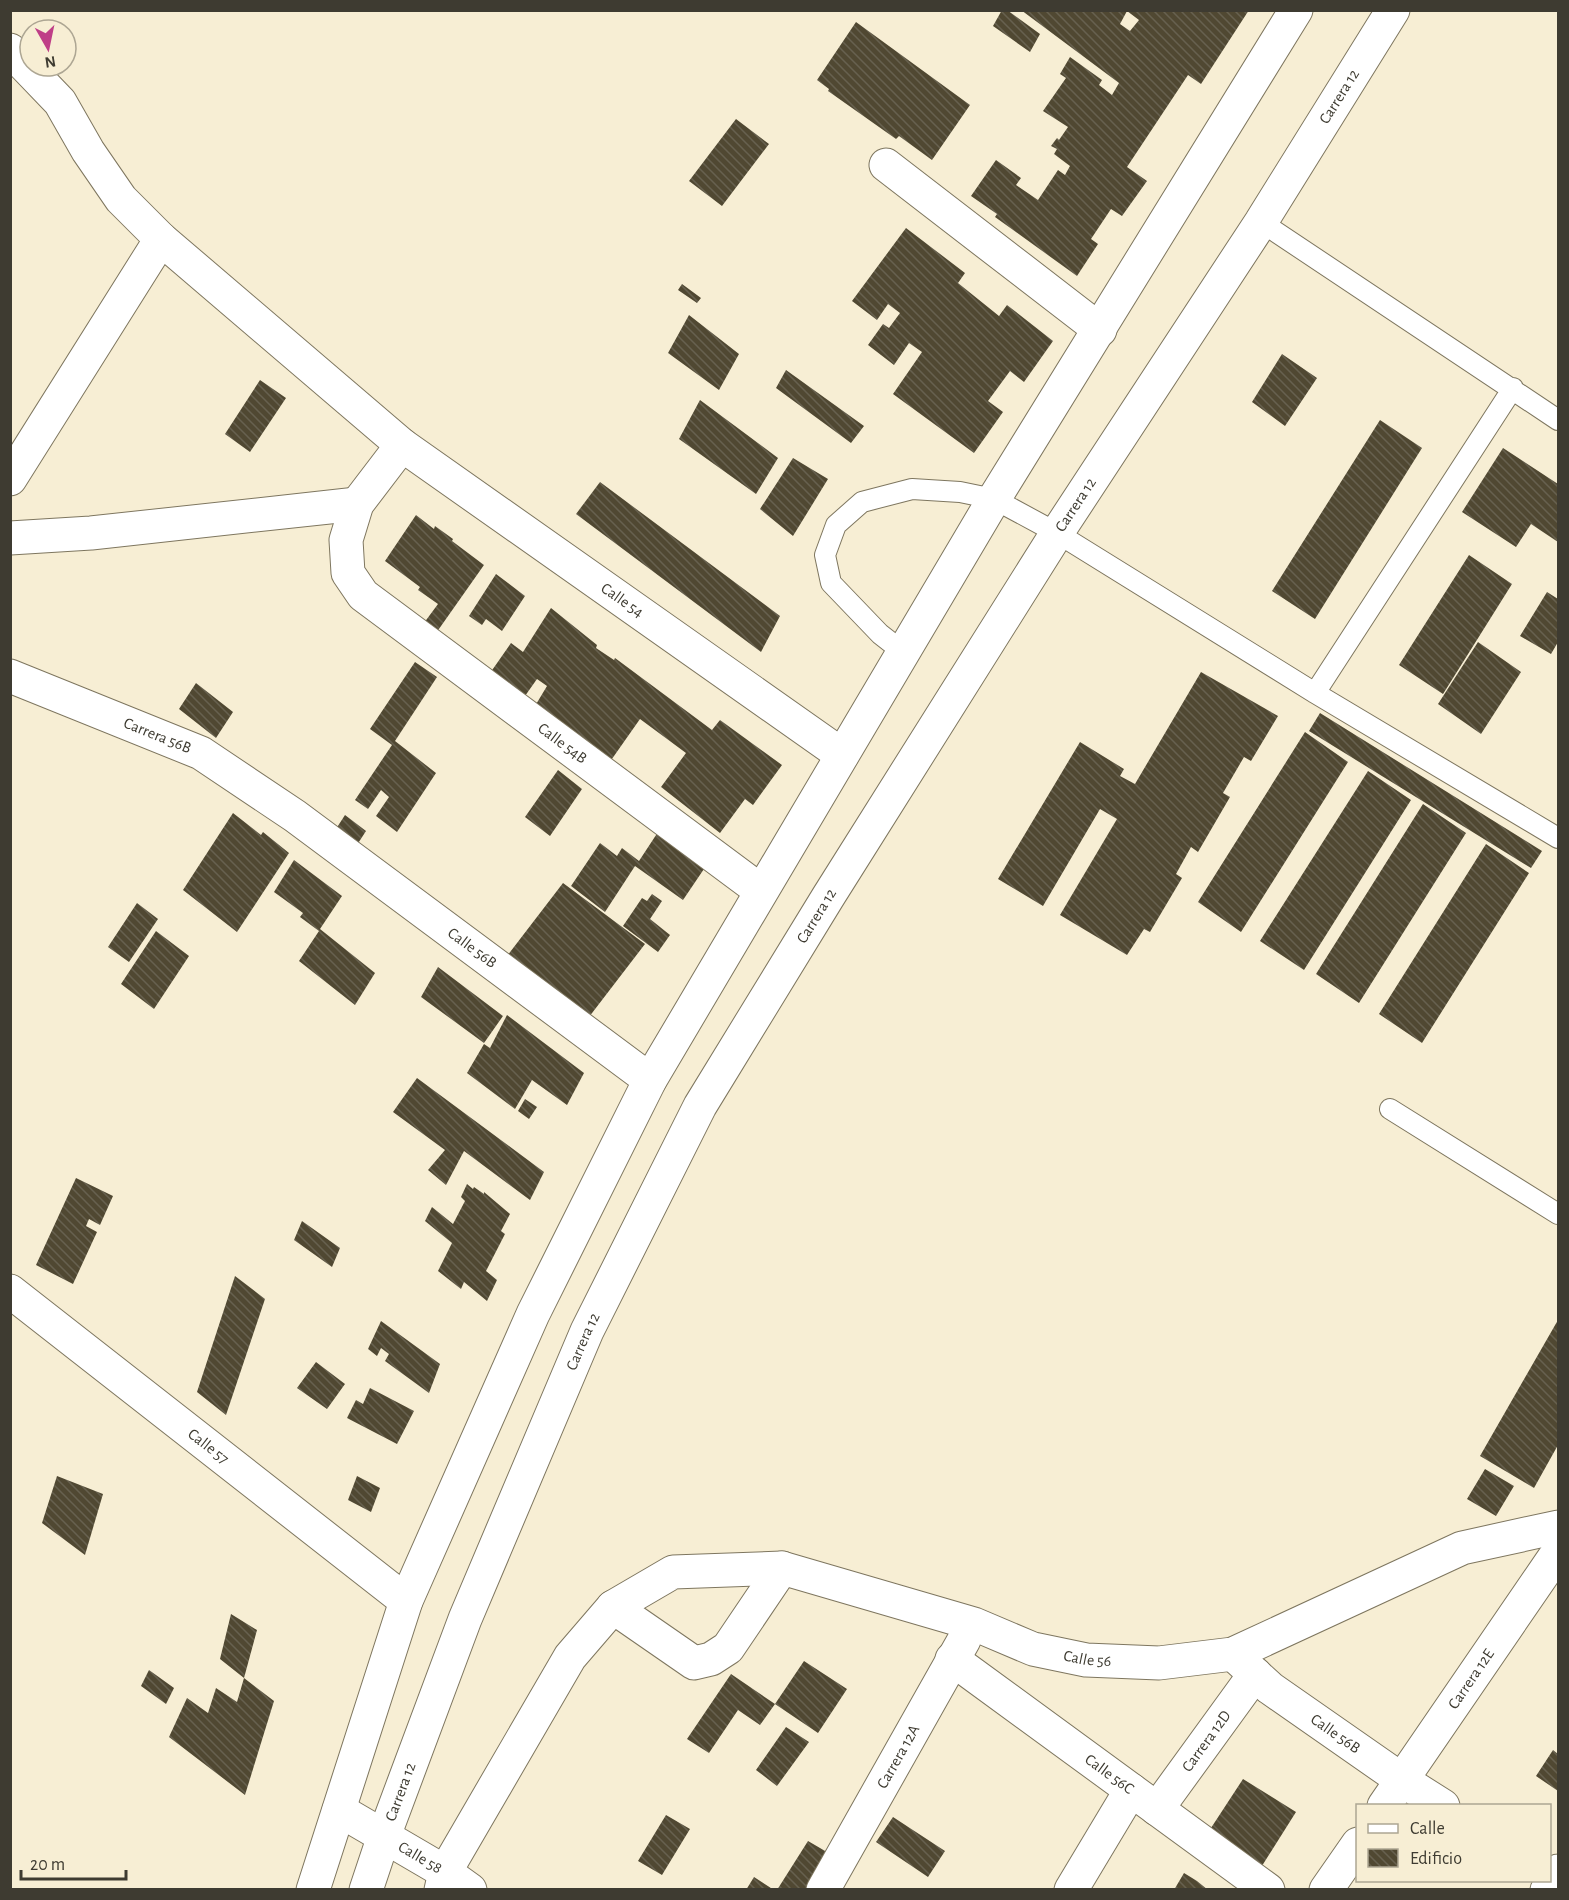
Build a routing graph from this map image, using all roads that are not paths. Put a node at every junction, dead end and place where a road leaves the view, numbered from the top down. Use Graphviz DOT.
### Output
graph roads {
  1 [pos="1296,10"];
  2 [pos="1393,10"];
  3 [pos="10,50"];
  4 [pos="886,165"];
  5 [pos="1261,222"];
  6 [pos="161,239"];
  7 [pos="1100,330"];
  8 [pos="1513,388"];
  9 [pos="1558,420"];
  10 [pos="402,445"];
  11 [pos="10,479"];
  12 [pos="994,499"];
  13 [pos="357,504"];
  14 [pos="1057,533"];
  15 [pos="10,538"];
  16 [pos="903,652"];
  17 [pos="10,676"];
  18 [pos="1315,693"];
  19 [pos="842,755"];
  20 [pos="295,816"];
  21 [pos="1558,838"];
  22 [pos="761,891"];
  23 [pos="650,1080"];
  24 [pos="1390,1109"];
  25 [pos="1558,1214"];
  26 [pos="10,1291"];
  27 [pos="1558,1549"];
  28 [pos="782,1568"];
  29 [pos="406,1601"];
  30 [pos="613,1606"];
  31 [pos="974,1624"];
  32 [pos="952,1659"];
  33 [pos="1244,1664"];
  34 [pos="1393,1793"];
  35 [pos="1144,1799"];
  36 [pos="1435,1804"];
  37 [pos="339,1810"];
  38 [pos="384,1836"];
  39 [pos="1356,1847"];
  40 [pos="452,1884"];
  41 [pos="313,1890"];
  42 [pos="366,1890"];
  43 [pos="823,1890"];
  44 [pos="1071,1890"];
  45 [pos="1268,1890"];
  46 [pos="1326,1890"];
  1 -- 7 [label="street"];
  2 -- 5 [label="street, Carrera 12"];
  3 -- 6 [label="street, Calle 54"];
  4 -- 7 [label="street"];
  5 -- 8 [label="lane"];
  5 -- 14 [label="street, Carrera 12"];
  6 -- 10 [label="street, Calle 54"];
  6 -- 11 [label="street"];
  7 -- 12 [label="street"];
  8 -- 9 [label="lane"];
  8 -- 18 [label="lane"];
  10 -- 13 [label="street"];
  10 -- 19 [label="street, Calle 54"];
  12 -- 14 [label="lane"];
  12 -- 16 [label="street"];
  12 -- 16 [label="lane"];
  13 -- 15 [label="street"];
  13 -- 22 [label="street, Calle 54B"];
  14 -- 18 [label="lane"];
  14 -- 38 [label="street, Carrera 12"];
  16 -- 19 [label="street"];
  17 -- 20 [label="street, Carrera 56B"];
  18 -- 21 [label="lane"];
  19 -- 22 [label="street"];
  20 -- 23 [label="street, Calle 56B"];
  22 -- 23 [label="street"];
  23 -- 29 [label="street"];
  24 -- 25 [label="lane"];
  26 -- 29 [label="street, Calle 57"];
  27 -- 33 [label="street, Calle 56"];
  27 -- 34 [label="street, Carrera 12E"];
  28 -- 30 [label="street, Calle 56"];
  28 -- 30 [label="street"];
  28 -- 31 [label="street, Calle 56"];
  29 -- 37 [label="street"];
  30 -- 40 [label="street"];
  31 -- 32 [label="street, Carrera 12A"];
  31 -- 33 [label="street, Calle 56"];
  32 -- 35 [label="street, Calle 56C"];
  32 -- 43 [label="street, Carrera 12A"];
  33 -- 34 [label="street, Calle 56B"];
  33 -- 35 [label="street, Carrera 12D"];
  34 -- 36 [label="street, Calle 56B"];
  35 -- 44 [label="street, Carrera 12D"];
  35 -- 45 [label="street, Calle 56C"];
  37 -- 38 [label="street, Calle 58"];
  37 -- 41 [label="street"];
  38 -- 40 [label="street, Calle 58"];
  38 -- 42 [label="street, Carrera 12"];
  39 -- 46 [label="street"];
}
